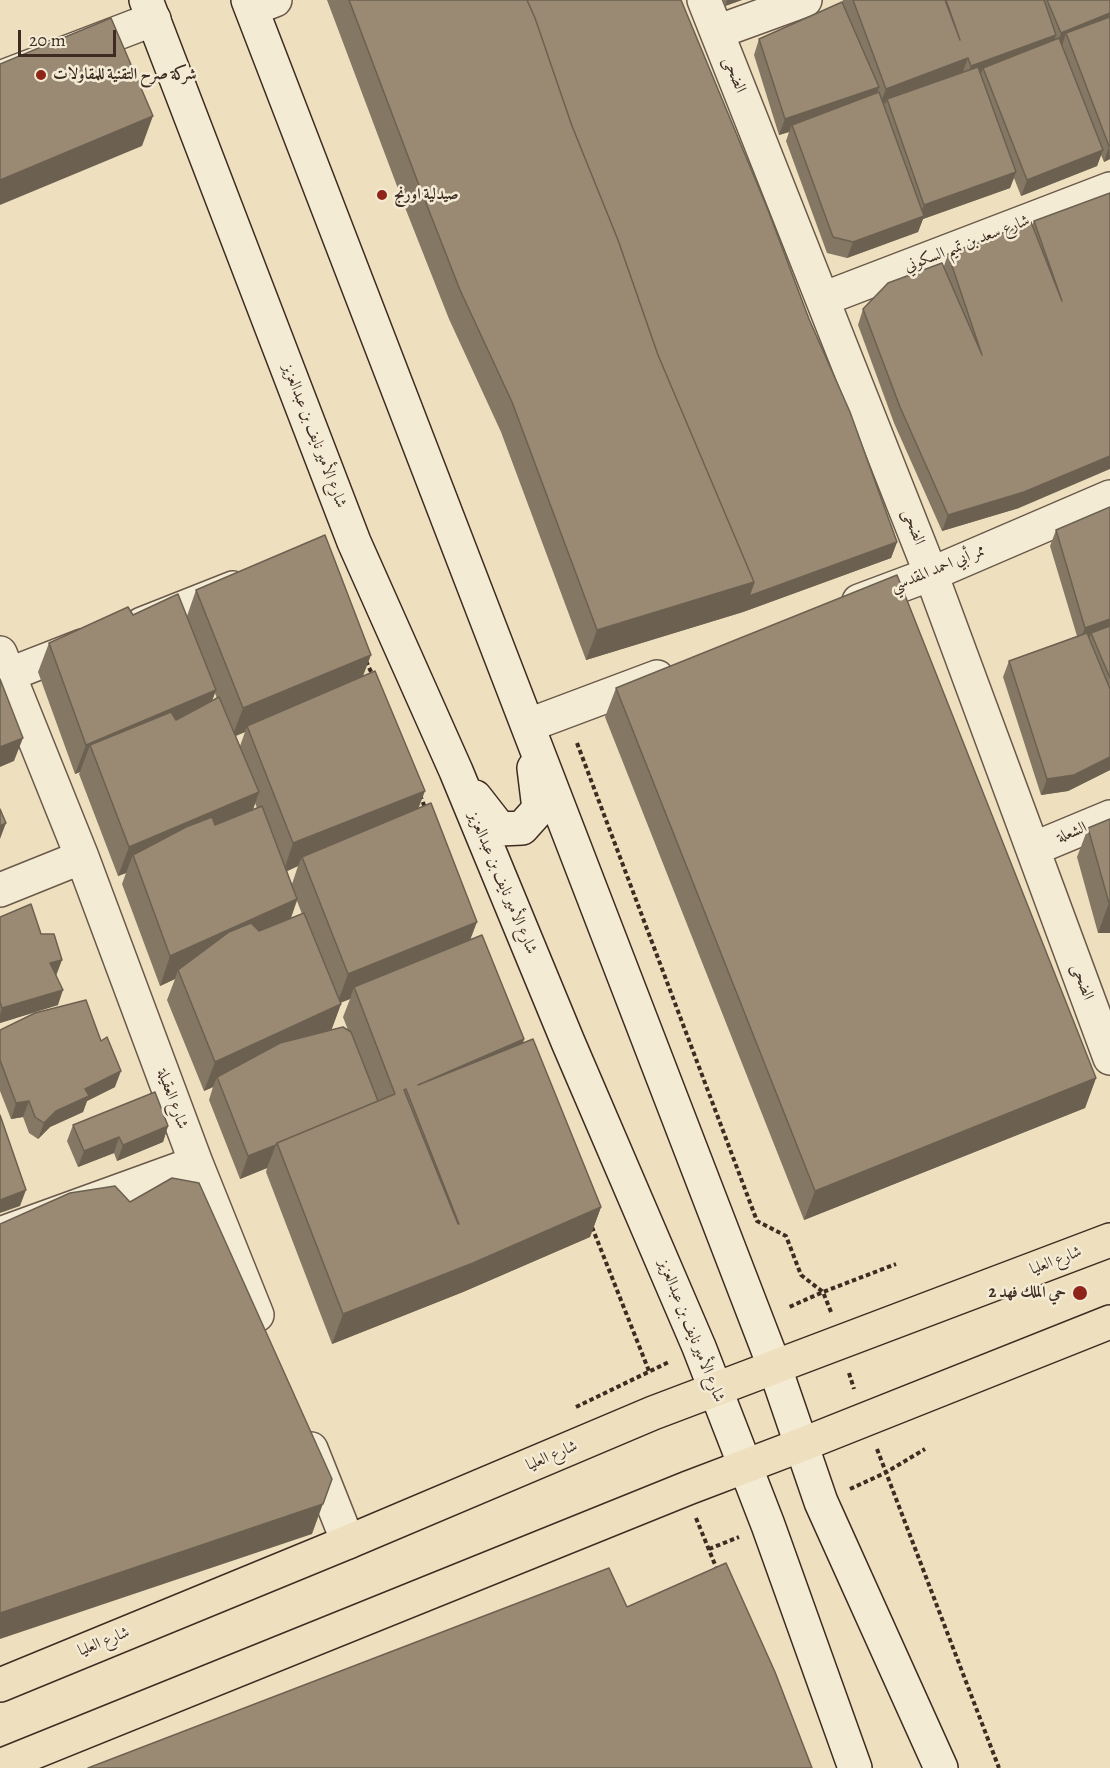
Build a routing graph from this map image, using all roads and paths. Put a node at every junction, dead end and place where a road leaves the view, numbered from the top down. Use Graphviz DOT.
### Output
graph roads {
  1 [pos="704,0"];
  2 [pos="805,0"];
  3 [pos="258,3"];
  4 [pos="150,10"];
  5 [pos="717,32"];
  6 [pos="0,78"];
  7 [pos="1110,189"];
  8 [pos="823,299"];
  9 [pos="1110,497"];
  10 [pos="354,542"];
  11 [pos="324,554"];
  12 [pos="931,574"];
  13 [pos="259,579"];
  14 [pos="831,611"];
  15 [pos="363,653"];
  16 [pos="687,666"];
  17 [pos="3,669"];
  18 [pos="376,686"];
  19 [pos="565,712"];
  20 [pos="529,725"];
  21 [pos="456,771"];
  22 [pos="416,785"];
  23 [pos="1110,817"];
  24 [pos="429,819"];
  25 [pos="1033,849"];
  26 [pos="82,857"];
  27 [pos="0,890"];
  28 [pos="1110,1058"];
  29 [pos="196,1163"];
  30 [pos="588,1216"];
  31 [pos="0,1234"];
  32 [pos="1110,1240"];
  33 [pos="896,1264"];
  34 [pos="823,1292"];
  35 [pos="1110,1322"];
  36 [pos="266,1338"];
  37 [pos="844,1341"];
  38 [pos="776,1368"];
  39 [pos="650,1371"];
  40 [pos="714,1389"];
  41 [pos="866,1419"];
  42 [pos="301,1426"];
  43 [pos="801,1445"];
  44 [pos="925,1449"];
  45 [pos="745,1467"];
  46 [pos="686,1522"];
  47 [pos="348,1542"];
  48 [pos="722,1582"];
  49 [pos="0,1685"];
  50 [pos="0,1766"];
  51 [pos="855,1768"];
  52 [pos="941,1768"];
  53 [pos="999,1768"];
  1 -- 5 [label="street, الضحى"];
  2 -- 5 [label="street"];
  3 -- 20 [label="street"];
  4 -- 6 [label="street"];
  4 -- 10 [label="street, شارع الأمير نايف بن عبدالعزيز"];
  5 -- 8 [label="street, الضحى"];
  7 -- 8 [label="street, شارع سعد بن تميم السكوني"];
  8 -- 12 [label="street, الضحى"];
  9 -- 12 [label="street, ممر أبي احمد المقدسي"];
  10 -- 11 [label="street"];
  10 -- 21 [label="street, شارع الأمير نايف بن عبدالعزيز"];
  12 -- 14 [label="street, ممر أبي احمد المقدسي"];
  12 -- 25 [label="street, الضحى"];
  13 -- 17 [label="street"];
  15 -- 18 [label="path"];
  16 -- 19 [label="street"];
  17 -- 26 [label="street, شارع العقيلة"];
  19 -- 20 [label="street"];
  19 -- 34 [label="path"];
  20 -- 21 [label="street"];
  20 -- 38 [label="street"];
  21 -- 40 [label="street, شارع الأمير نايف بن عبدالعزيز"];
  22 -- 24 [label="path"];
  23 -- 25 [label="street, الشعلة"];
  25 -- 28 [label="street, الضحى"];
  26 -- 27 [label="street"];
  26 -- 29 [label="street, شارع العقيلة"];
  29 -- 31 [label="street"];
  29 -- 36 [label="street, شارع العقيلة"];
  30 -- 39 [label="path"];
  32 -- 37 [label="main road, شارع العليا"];
  33 -- 34 [label="path"];
  34 -- 37 [label="path"];
  35 -- 41 [label="main road"];
  37 -- 38 [label="main road, شارع العليا"];
  37 -- 41 [label="path"];
  38 -- 40 [label="main road, شارع العليا"];
  38 -- 43 [label="street"];
  40 -- 45 [label="street, شارع الأمير نايف بن عبدالعزيز"];
  40 -- 47 [label="main road, شارع العليا"];
  41 -- 43 [label="main road"];
  42 -- 47 [label="street"];
  43 -- 45 [label="main road"];
  43 -- 52 [label="street"];
  44 -- 53 [label="path"];
  45 -- 50 [label="main road"];
  45 -- 51 [label="street, شارع الأمير نايف بن عبدالعزيز"];
  46 -- 48 [label="path"];
  47 -- 49 [label="main road, شارع العليا"];
}
